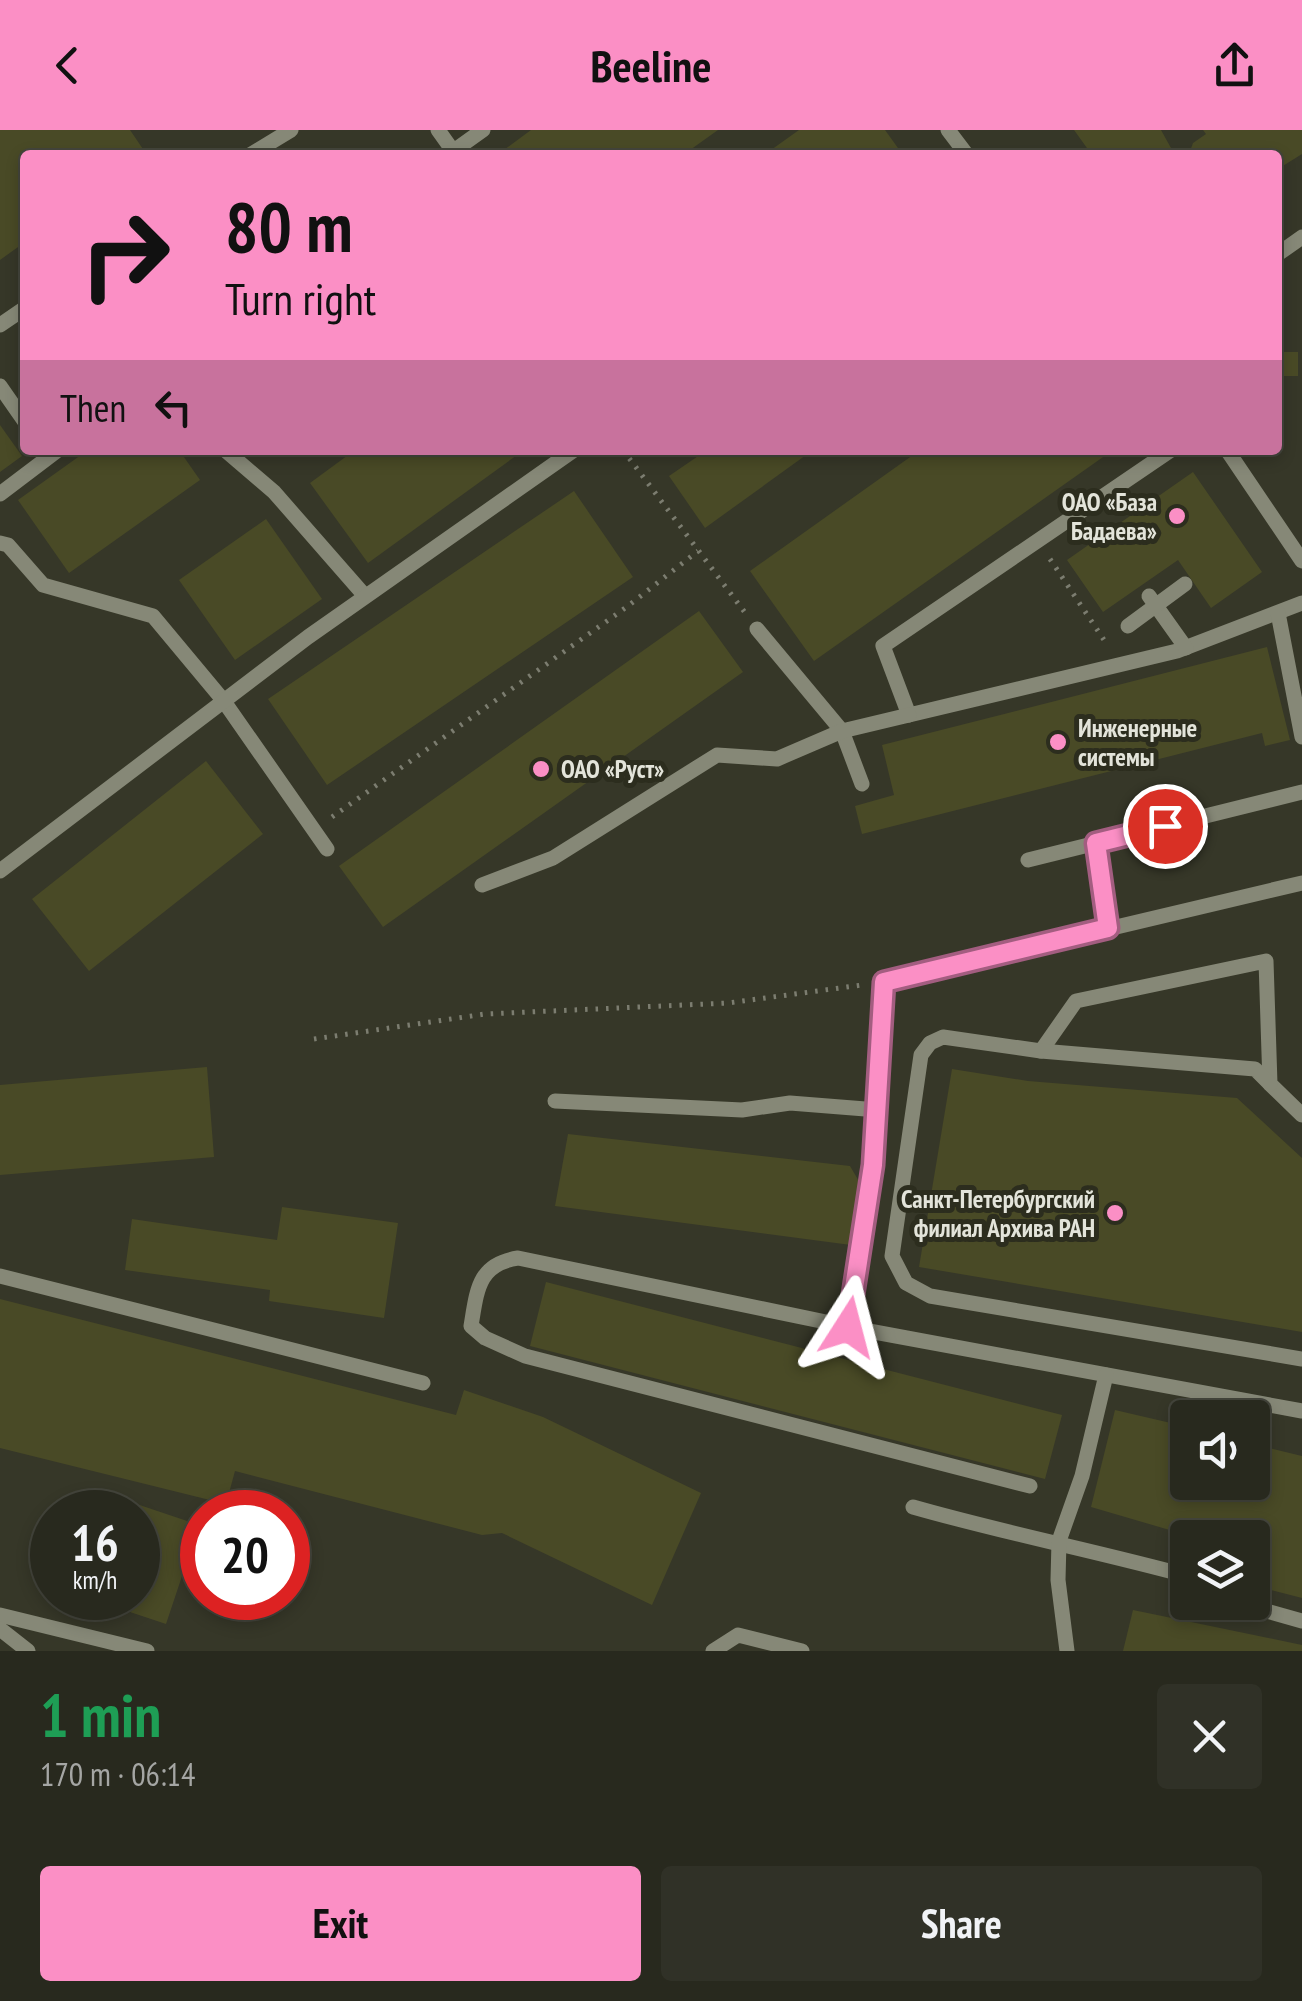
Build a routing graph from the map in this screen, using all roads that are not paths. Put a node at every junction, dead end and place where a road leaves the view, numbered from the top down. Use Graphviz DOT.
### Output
graph roads {
  1 [pos="290,130"];
  2 [pos="483,130"];
  3 [pos="258,150"];
  4 [pos="454,150"];
  5 [pos="0,386"];
  6 [pos="20,415"];
  7 [pos="46,455"];
  8 [pos="231,455"];
  9 [pos="567,455"];
  10 [pos="1163,455"];
  11 [pos="1230,455"];
  12 [pos="0,494"];
  13 [pos="0,543"];
  14 [pos="1302,562"];
  15 [pos="1186,584"];
  16 [pos="365,596"];
  17 [pos="1152,600"];
  18 [pos="1302,603"];
  19 [pos="1278,613"];
  20 [pos="1128,626"];
  21 [pos="757,628"];
  22 [pos="1186,648"];
  23 [pos="223,700"];
  24 [pos="909,715"];
  25 [pos="842,731"];
  26 [pos="1302,737"];
  27 [pos="862,784"];
  28 [pos="1302,792"];
  29 [pos="1096,843"];
  30 [pos="327,849"];
  31 [pos="1028,860"];
  32 [pos="0,871"];
  33 [pos="1302,883"];
  34 [pos="482,886"];
  35 [pos="1108,928"];
  36 [pos="1041,1051"];
  37 [pos="1270,1084"];
  38 [pos="555,1100"];
  39 [pos="878,1110"];
  40 [pos="1302,1115"];
  41 [pos="0,1276"];
  42 [pos="848,1327"];
  43 [pos="1302,1359"];
  44 [pos="1106,1375"];
  45 [pos="423,1383"];
  46 [pos="1302,1411"];
  47 [pos="1030,1486"];
  48 [pos="913,1507"];
  49 [pos="1059,1541"];
  50 [pos="1170,1571"];
  51 [pos="1270,1612"];
  52 [pos="0,1614"];
  53 [pos="1302,1621"];
  54 [pos="0,1629"];
  55 [pos="28,1651"];
  56 [pos="147,1651"];
  57 [pos="714,1651"];
  58 [pos="802,1651"];
  59 [pos="1066,1651"];
  1 -- 3 [label="lane"];
  2 -- 4 [label="lane"];
  5 -- 6 [label="lane"];
  7 -- 12 [label="lane"];
  8 -- 16 [label="lane"];
  9 -- 16 [label="lane"];
  10 -- 24 [label="lane"];
  11 -- 14 [label="lane"];
  13 -- 23 [label="lane"];
  15 -- 17 [label="lane"];
  16 -- 23 [label="lane"];
  17 -- 20 [label="lane"];
  17 -- 22 [label="lane"];
  18 -- 19 [label="lane"];
  19 -- 22 [label="lane"];
  19 -- 26 [label="lane"];
  21 -- 25 [label="lane"];
  22 -- 24 [label="lane"];
  23 -- 30 [label="lane"];
  23 -- 32 [label="lane"];
  24 -- 25 [label="lane"];
  25 -- 27 [label="lane"];
  25 -- 34 [label="lane"];
  28 -- 29 [label="lane"];
  29 -- 31 [label="lane"];
  29 -- 35 [label="lane"];
  33 -- 35 [label="lane"];
  35 -- 39 [label="lane"];
  36 -- 37 [label="lane"];
  36 -- 37 [label="lane"];
  36 -- 43 [label="lane"];
  37 -- 40 [label="lane"];
  38 -- 39 [label="lane"];
  39 -- 42 [label="lane"];
  41 -- 45 [label="lane"];
  42 -- 44 [label="lane"];
  42 -- 47 [label="lane"];
  44 -- 46 [label="lane"];
  44 -- 49 [label="lane"];
  48 -- 49 [label="lane"];
  49 -- 50 [label="lane"];
  49 -- 59 [label="lane"];
  51 -- 53 [label="lane"];
  52 -- 56 [label="lane"];
  54 -- 55 [label="lane"];
  57 -- 58 [label="lane"];
}
